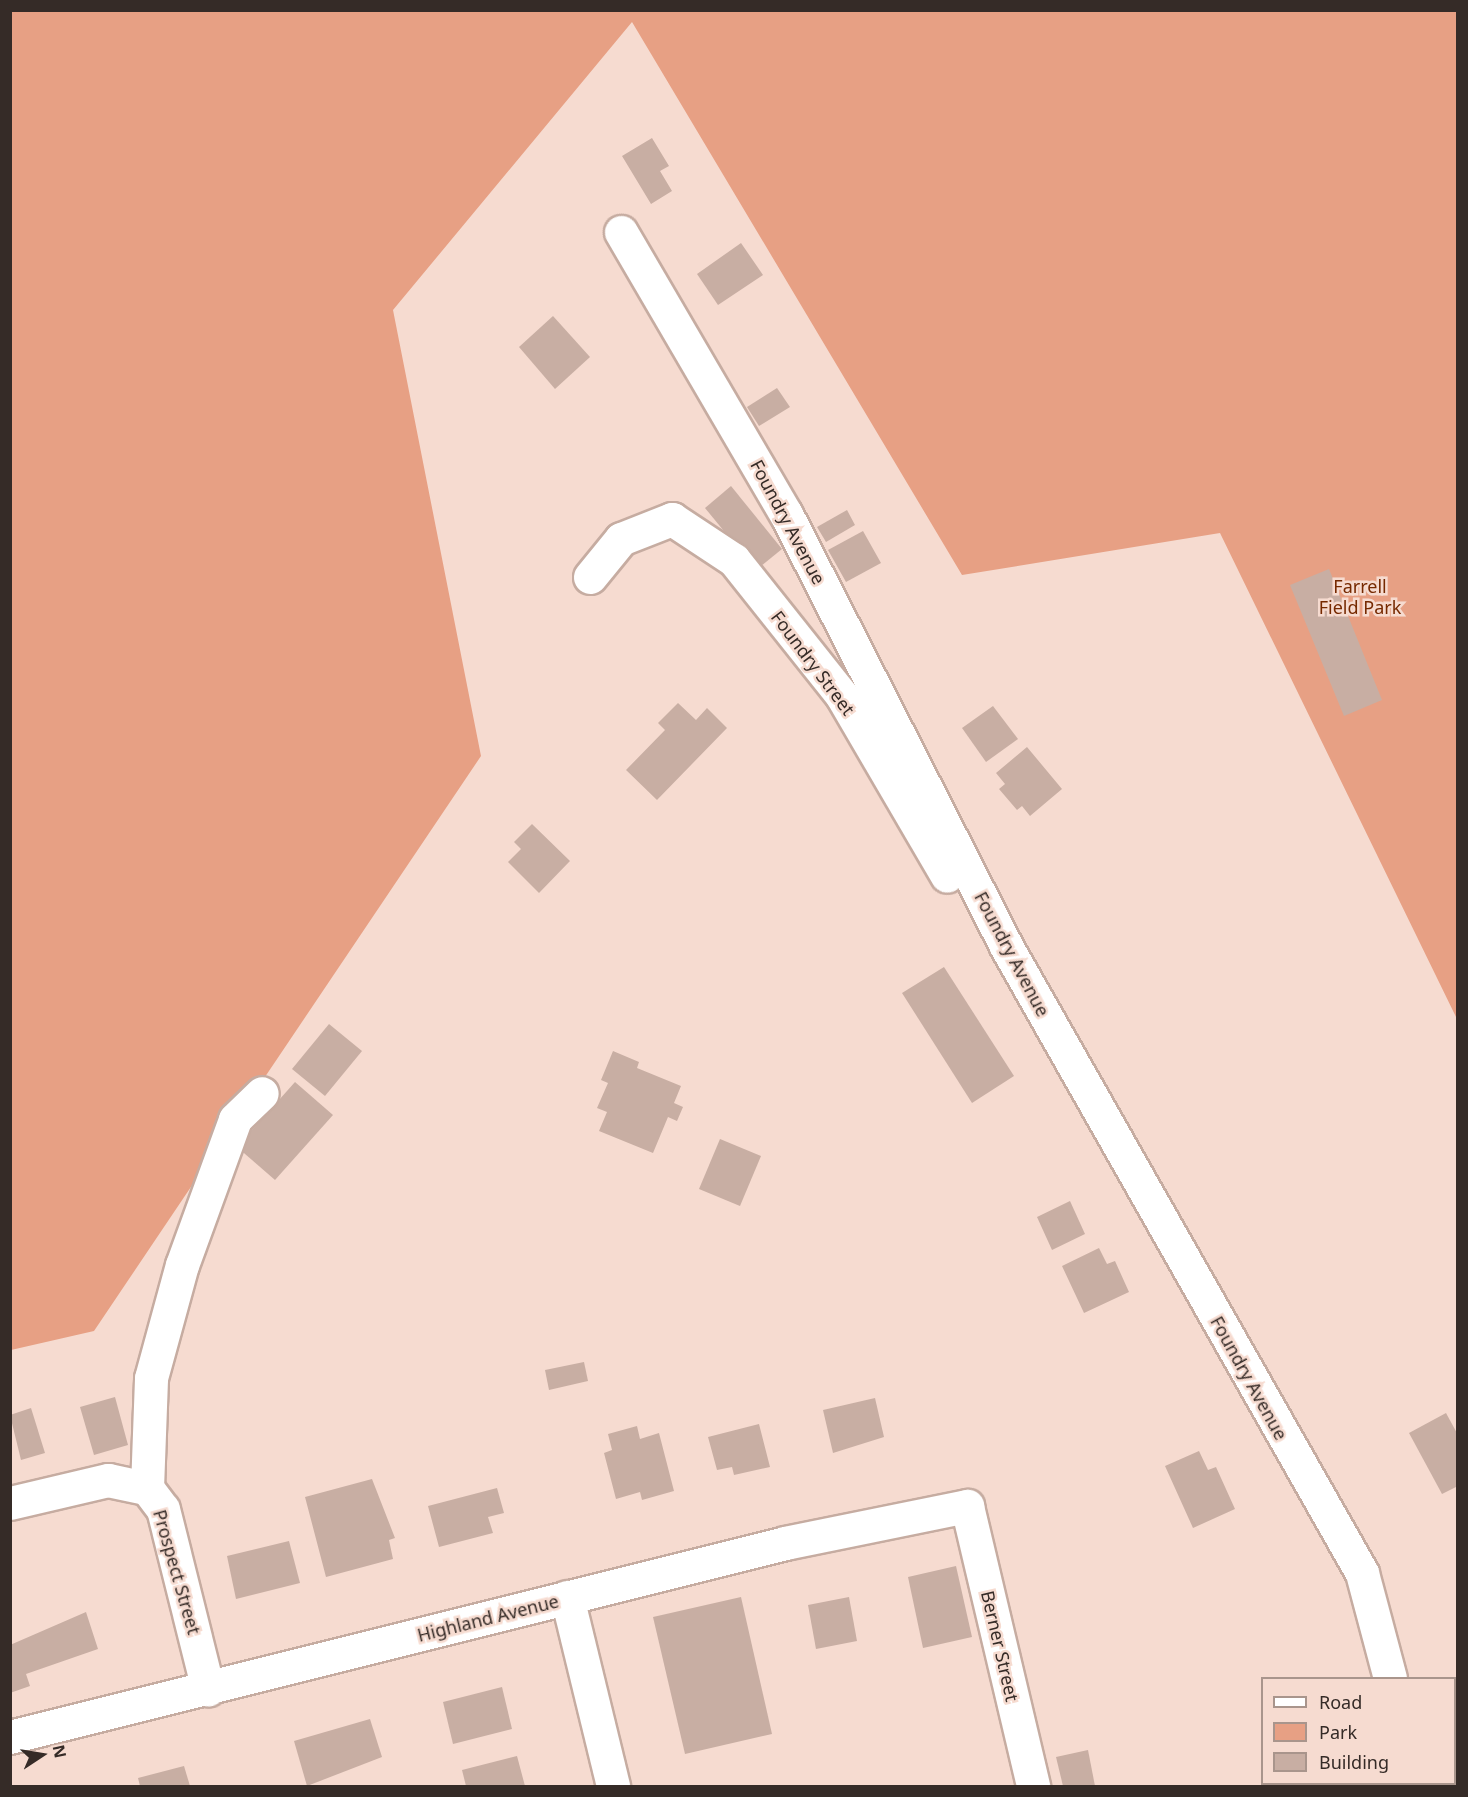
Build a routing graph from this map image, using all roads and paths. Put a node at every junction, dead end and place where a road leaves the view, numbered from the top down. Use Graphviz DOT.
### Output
graph roads {
  1 [pos="621,232"];
  2 [pos="590,577"];
  3 [pos="1006,946"];
  4 [pos="262,1093"];
  5 [pos="147,1488"];
  6 [pos="10,1503"];
  7 [pos="967,1506"];
  8 [pos="567,1598"];
  9 [pos="1390,1677"];
  10 [pos="208,1689"];
  11 [pos="10,1737"];
  12 [pos="613,1786"];
  13 [pos="1033,1786"];
  1 -- 3 [label="street, Foundry Avenue"];
  2 -- 3 [label="street, Foundry Street"];
  3 -- 9 [label="street, Foundry Avenue"];
  4 -- 5 [label="street"];
  5 -- 6 [label="street, Prospect Street"];
  5 -- 10 [label="street, Prospect Street"];
  7 -- 8 [label="street, Highland Avenue"];
  7 -- 13 [label="street, Berner Street"];
  8 -- 10 [label="street, Highland Avenue"];
  8 -- 12 [label="street"];
  10 -- 11 [label="street, Highland Avenue"];
}
